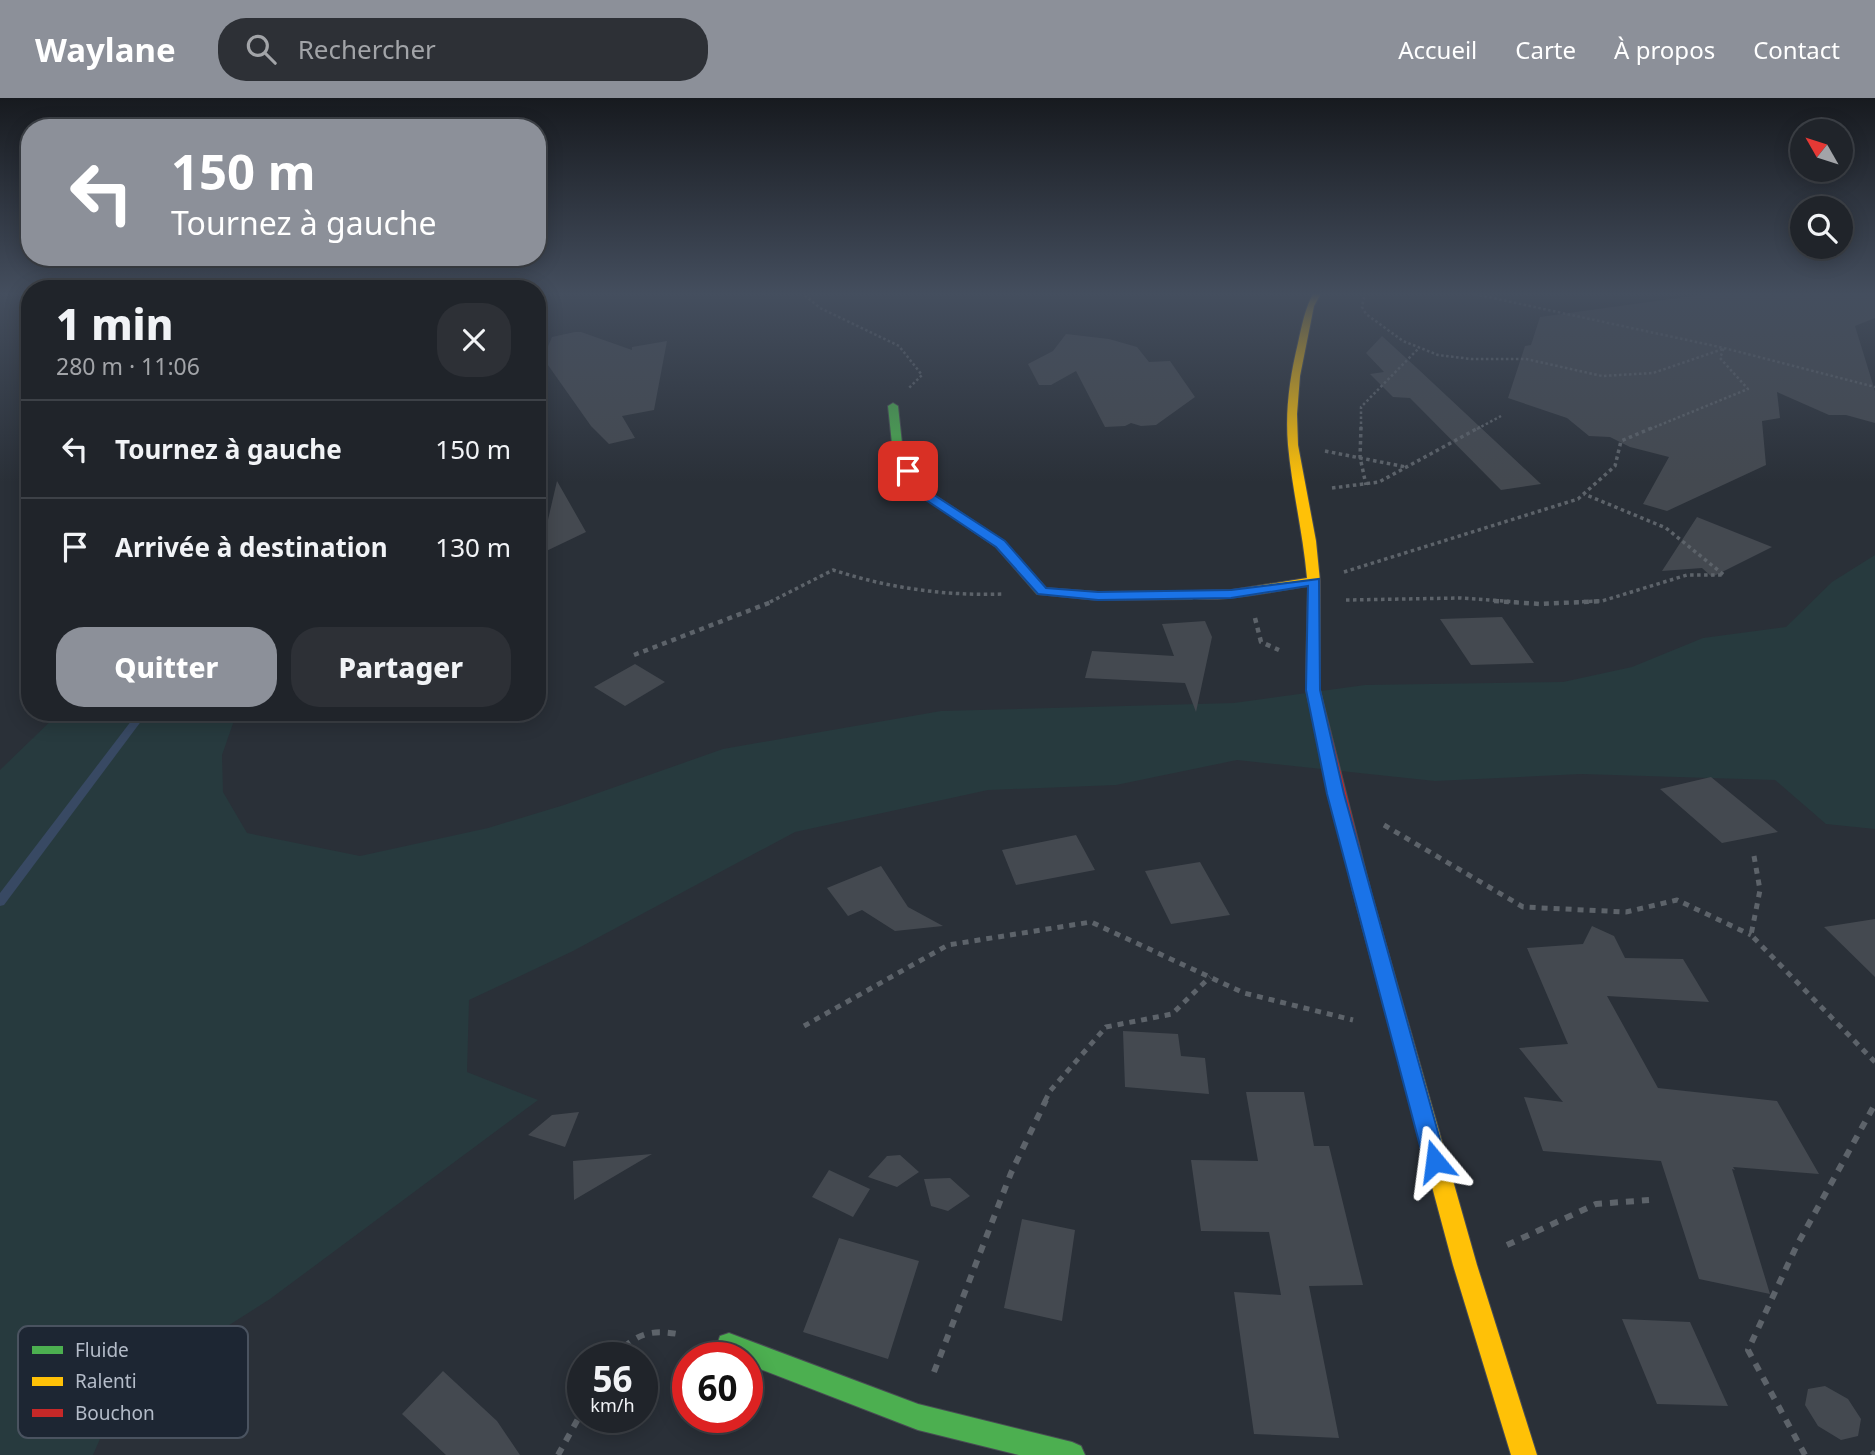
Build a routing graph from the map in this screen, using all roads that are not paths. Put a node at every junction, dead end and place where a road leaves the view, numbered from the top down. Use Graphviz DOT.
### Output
graph roads {
  1 [pos="1299,355"];
  2 [pos="893,406"];
  3 [pos="1314,582"];
  4 [pos="763,1358"];
  5 [pos="1072,1455"];
  6 [pos="1524,1455"];
  1 -- 3 [label="main road"];
  2 -- 3 [label="main road"];
  3 -- 6 [label="main road"];
  4 -- 5 [label="main road"];
}
